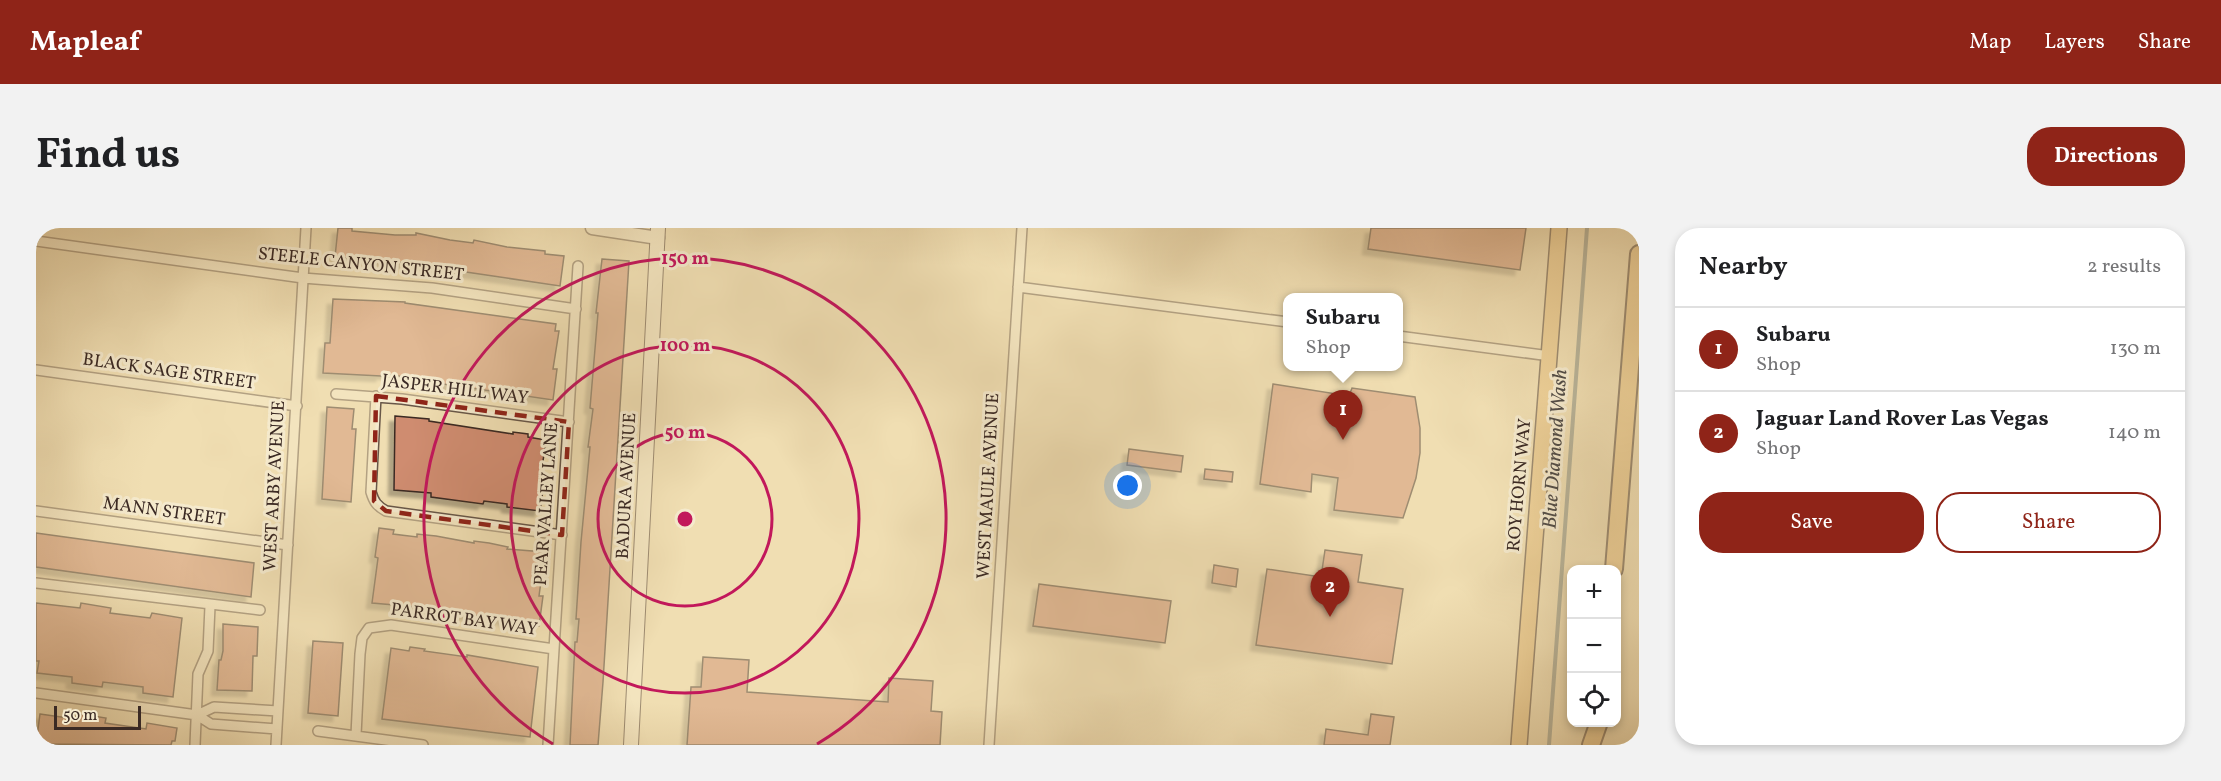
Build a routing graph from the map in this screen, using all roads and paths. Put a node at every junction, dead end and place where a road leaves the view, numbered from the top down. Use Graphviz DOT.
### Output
graph roads {
  1 [pos="306,228"];
  2 [pos="592,228"];
  3 [pos="1022,228"];
  4 [pos="1559,228"];
  5 [pos="658,233"];
  6 [pos="36,241"];
  7 [pos="1639,254"];
  8 [pos="578,266"];
  9 [pos="303,278"];
  10 [pos="1018,287"];
  11 [pos="576,309"];
  12 [pos="1283,321"];
  13 [pos="1403,337"];
  14 [pos="1550,356"];
  15 [pos="36,370"];
  16 [pos="336,394"];
  17 [pos="376,396"];
  18 [pos="297,406"];
  19 [pos="569,422"];
  20 [pos="36,511"];
  21 [pos="562,534"];
  22 [pos="288,545"];
  23 [pos="1614,565"];
  24 [pos="36,583"];
  25 [pos="210,606"];
  26 [pos="260,610"];
  27 [pos="554,649"];
  28 [pos="36,693"];
  29 [pos="278,711"];
  30 [pos="197,715"];
  31 [pos="1599,727"];
  32 [pos="1601,727"];
  33 [pos="277,729"];
  34 [pos="318,731"];
  35 [pos="356,735"];
  36 [pos="195,745"];
  37 [pos="276,745"];
  38 [pos="423,745"];
  39 [pos="548,745"];
  40 [pos="631,745"];
  41 [pos="988,745"];
  42 [pos="1519,745"];
  43 [pos="1591,745"];
  44 [pos="1600,745"];
  1 -- 9 [label="street, WEST ARBY AVENUE"];
  2 -- 5 [label="street"];
  3 -- 10 [label="street, WEST MAULE AVENUE"];
  4 -- 14 [label="main road, ROY HORN WAY"];
  5 -- 40 [label="main road, BADURA AVENUE"];
  6 -- 9 [label="street, STEELE CANYON STREET"];
  7 -- 23 [label="highway"];
  8 -- 11 [label="street, PEAR VALLEY LANE"];
  9 -- 11 [label="street, STEELE CANYON STREET"];
  9 -- 18 [label="street, WEST ARBY AVENUE"];
  10 -- 12 [label="street"];
  10 -- 41 [label="street, WEST MAULE AVENUE"];
  11 -- 19 [label="street, PEAR VALLEY LANE"];
  13 -- 14 [label="street"];
  14 -- 42 [label="main road, ROY HORN WAY"];
  15 -- 18 [label="street, BLACK SAGE STREET"];
  16 -- 17 [label="street, JASPER HILL WAY"];
  17 -- 19 [label="street, JASPER HILL WAY"];
  17 -- 21 [label="street"];
  18 -- 22 [label="street, WEST ARBY AVENUE"];
  19 -- 21 [label="street, PEAR VALLEY LANE"];
  20 -- 22 [label="street, MANN STREET"];
  21 -- 27 [label="street, PEAR VALLEY LANE"];
  22 -- 29 [label="street, WEST ARBY AVENUE"];
  24 -- 25 [label="street"];
  25 -- 26 [label="street"];
  25 -- 30 [label="street"];
  27 -- 35 [label="street, PARROT BAY WAY"];
  27 -- 39 [label="street, PEAR VALLEY LANE"];
  28 -- 30 [label="street"];
  29 -- 30 [label="street"];
  29 -- 33 [label="street, WEST ARBY AVENUE"];
  30 -- 33 [label="street"];
  30 -- 36 [label="street"];
  31 -- 43 [label="highway"];
  32 -- 44 [label="highway"];
  33 -- 37 [label="street, WEST ARBY AVENUE"];
  34 -- 35 [label="street"];
  35 -- 38 [label="street"];
}
